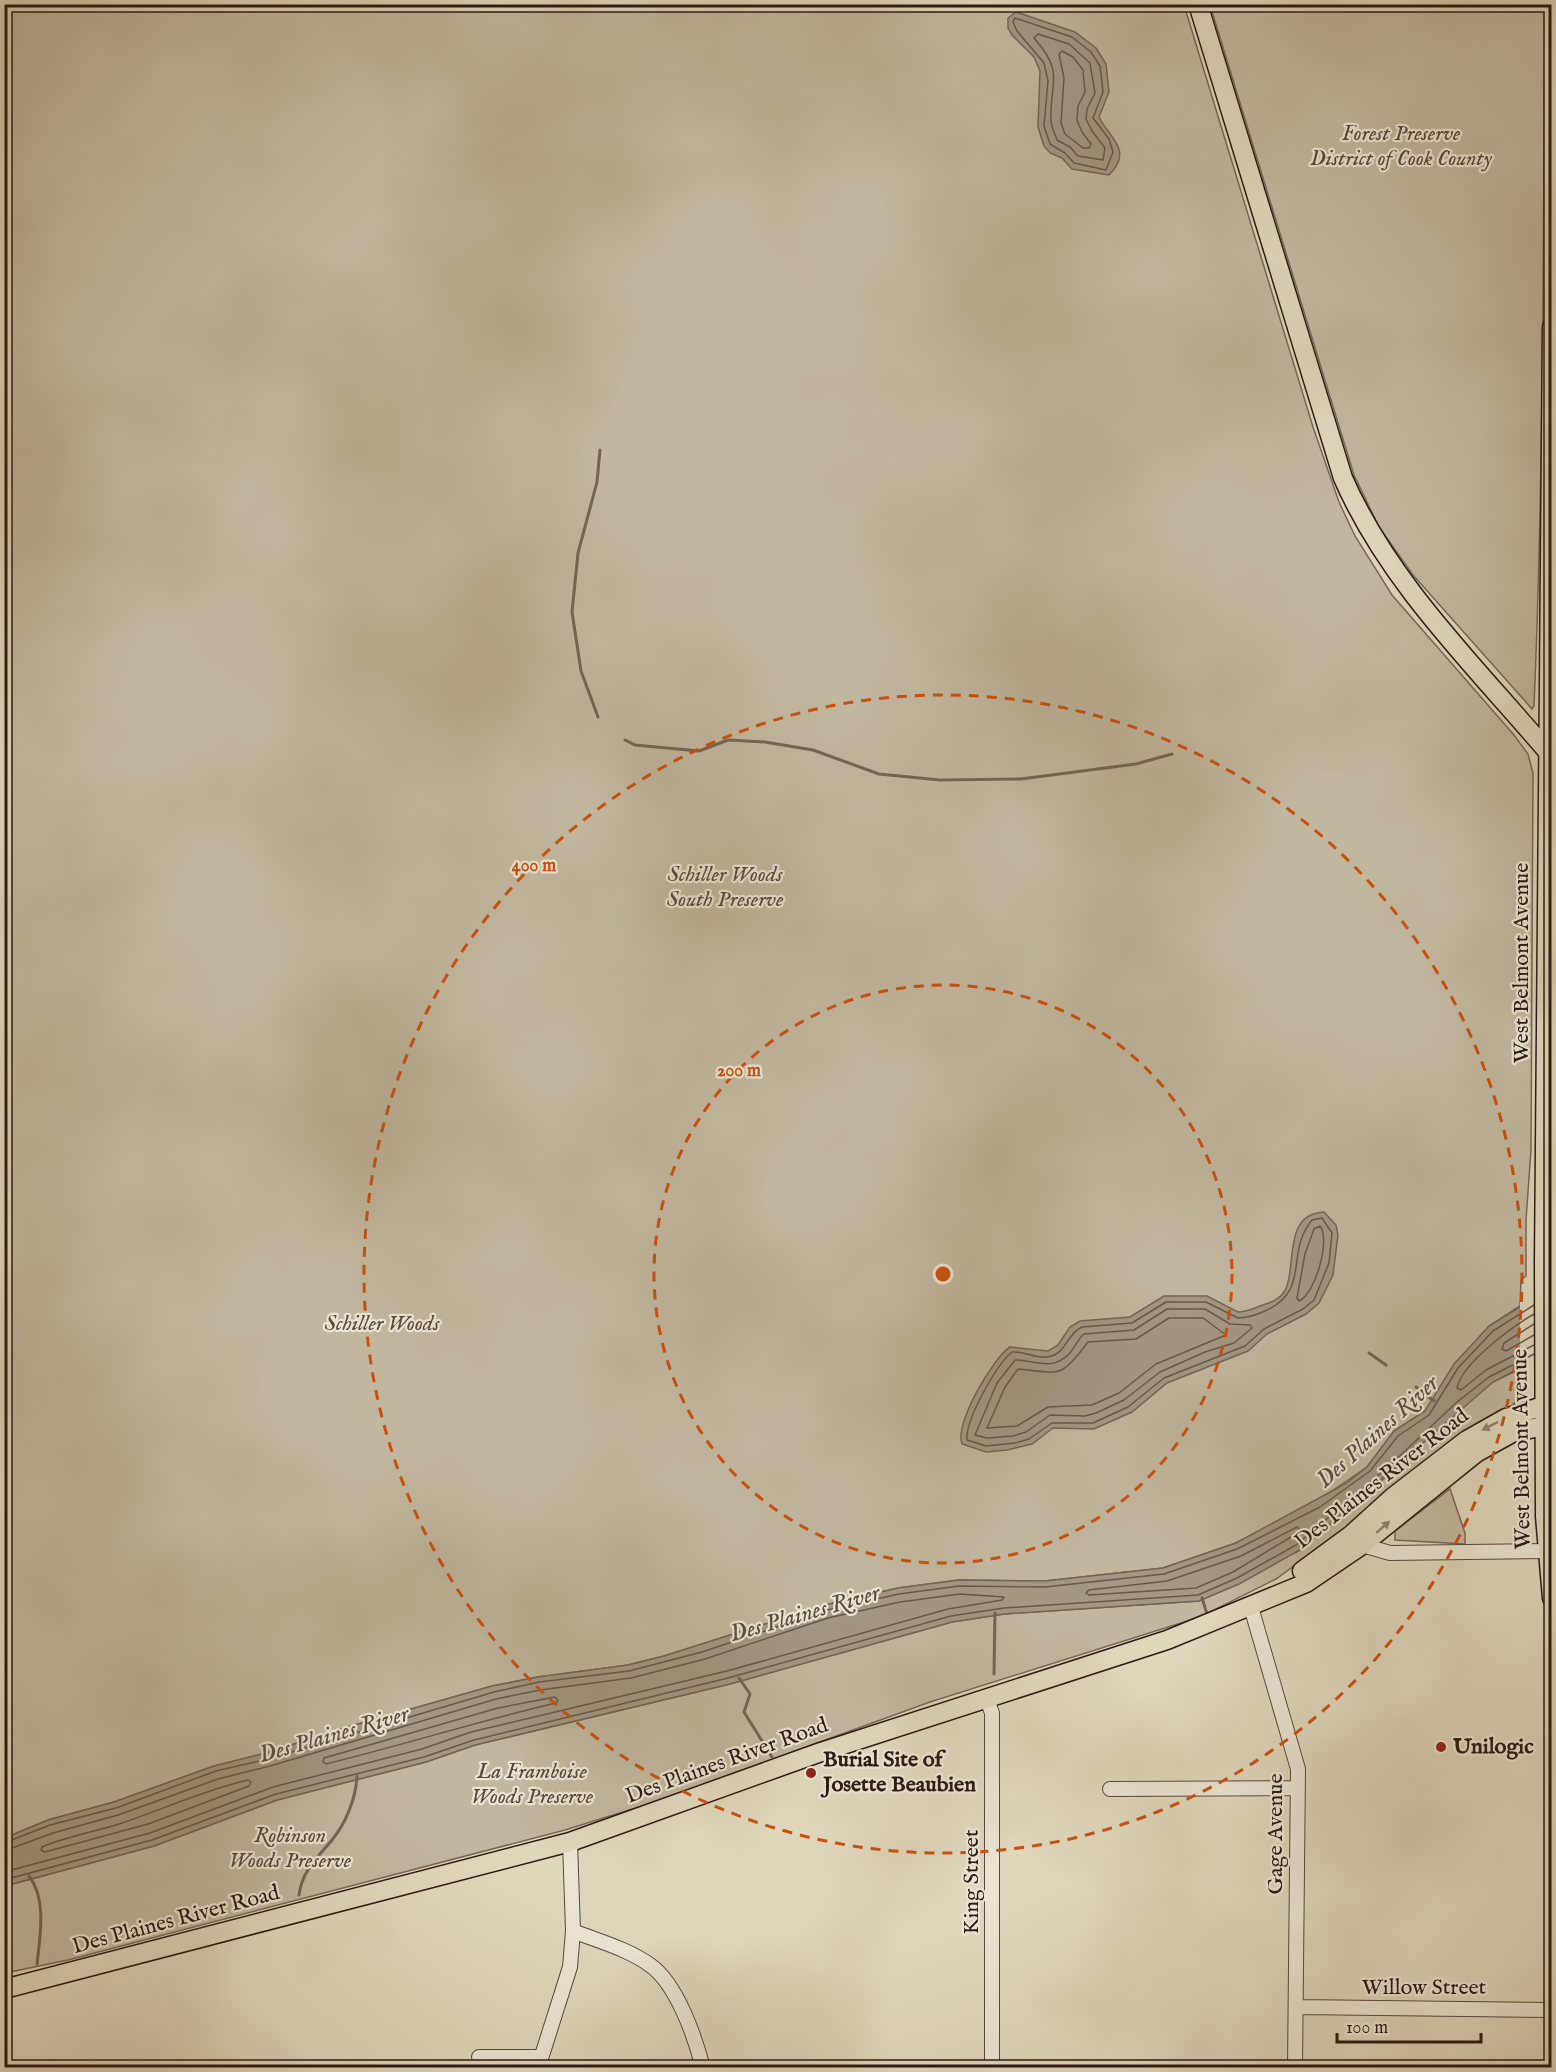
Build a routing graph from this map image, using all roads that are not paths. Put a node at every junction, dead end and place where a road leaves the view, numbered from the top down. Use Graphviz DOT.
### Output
graph roads {
  1 [pos="1198,4"];
  2 [pos="1551,327"];
  3 [pos="1548,752"];
  4 [pos="1548,1404"];
  5 [pos="1548,1424"];
  6 [pos="1362,1545"];
  7 [pos="1549,1551"];
  8 [pos="1281,1591"];
  9 [pos="1551,1598"];
  10 [pos="1251,1607"];
  11 [pos="986,1696"];
  12 [pos="1298,1788"];
  13 [pos="1110,1789"];
  14 [pos="570,1842"];
  15 [pos="573,1931"];
  16 [pos="4,1989"];
  17 [pos="1296,2007"];
  18 [pos="1551,2010"];
  19 [pos="479,2057"];
  20 [pos="539,2062"];
  21 [pos="703,2067"];
  22 [pos="992,2067"];
  23 [pos="1295,2067"];
  1 -- 3 [label="main road"];
  2 -- 3 [label="main road, West Belmont Avenue"];
  3 -- 4 [label="main road, West Belmont Avenue"];
  4 -- 5 [label="main road, West Belmont Avenue"];
  4 -- 8 [label="main road, Des Plaines River Road, one-way"];
  6 -- 5 [label="main road, Des Plaines River Road, one-way"];
  5 -- 7 [label="main road, West Belmont Avenue"];
  6 -- 7 [label="street"];
  6 -- 8 [label="main road, Des Plaines River Road"];
  7 -- 9 [label="main road, West Belmont Avenue"];
  8 -- 10 [label="main road, Des Plaines River Road"];
  10 -- 11 [label="main road, Des Plaines River Road"];
  10 -- 12 [label="street, Gage Avenue"];
  11 -- 14 [label="main road, Des Plaines River Road"];
  11 -- 22 [label="street, King Street"];
  12 -- 13 [label="street"];
  12 -- 17 [label="street, Gage Avenue"];
  14 -- 15 [label="street"];
  14 -- 16 [label="main road, Des Plaines River Road"];
  15 -- 20 [label="street"];
  15 -- 21 [label="street"];
  17 -- 18 [label="street, Willow Street"];
  17 -- 23 [label="street, Gage Avenue"];
  19 -- 20 [label="street"];
}
